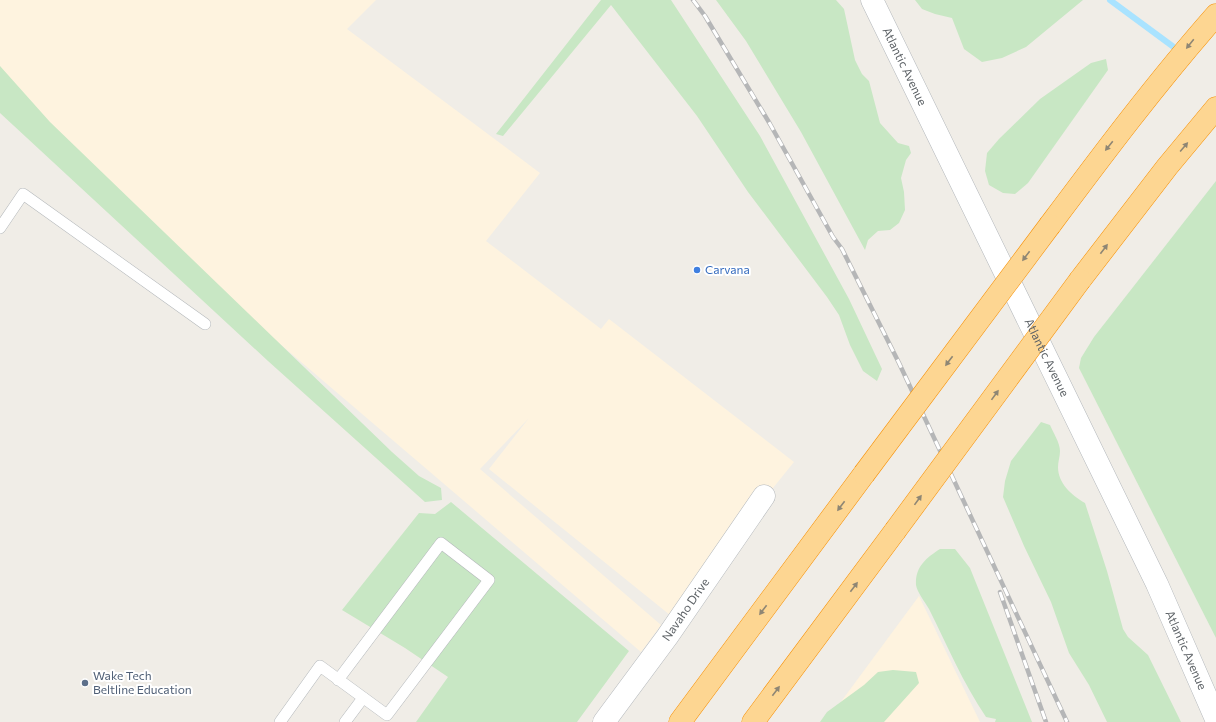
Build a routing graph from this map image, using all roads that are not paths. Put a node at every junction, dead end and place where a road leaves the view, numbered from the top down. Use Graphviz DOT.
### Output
graph roads {
  1 [pos="872,0"];
  2 [pos="1216,15"];
  3 [pos="1216,108"];
  4 [pos="0,228"];
  5 [pos="205,324"];
  6 [pos="764,496"];
  7 [pos="338,680"];
  8 [pos="363,698"];
  9 [pos="1216,719"];
  10 [pos="280,722"];
  11 [pos="345,722"];
  12 [pos="604,722"];
  13 [pos="680,722"];
  14 [pos="753,722"];
  1 -- 9 [label="main road, Atlantic Avenue"];
  2 -- 13 [label="highway, one-way, bridge"];
  14 -- 3 [label="highway, one-way, bridge"];
  4 -- 5 [label="lane"];
  6 -- 12 [label="main road, Navaho Drive"];
  7 -- 8 [label="lane"];
  7 -- 8 [label="lane"];
  7 -- 10 [label="lane"];
  8 -- 11 [label="lane"];
}
